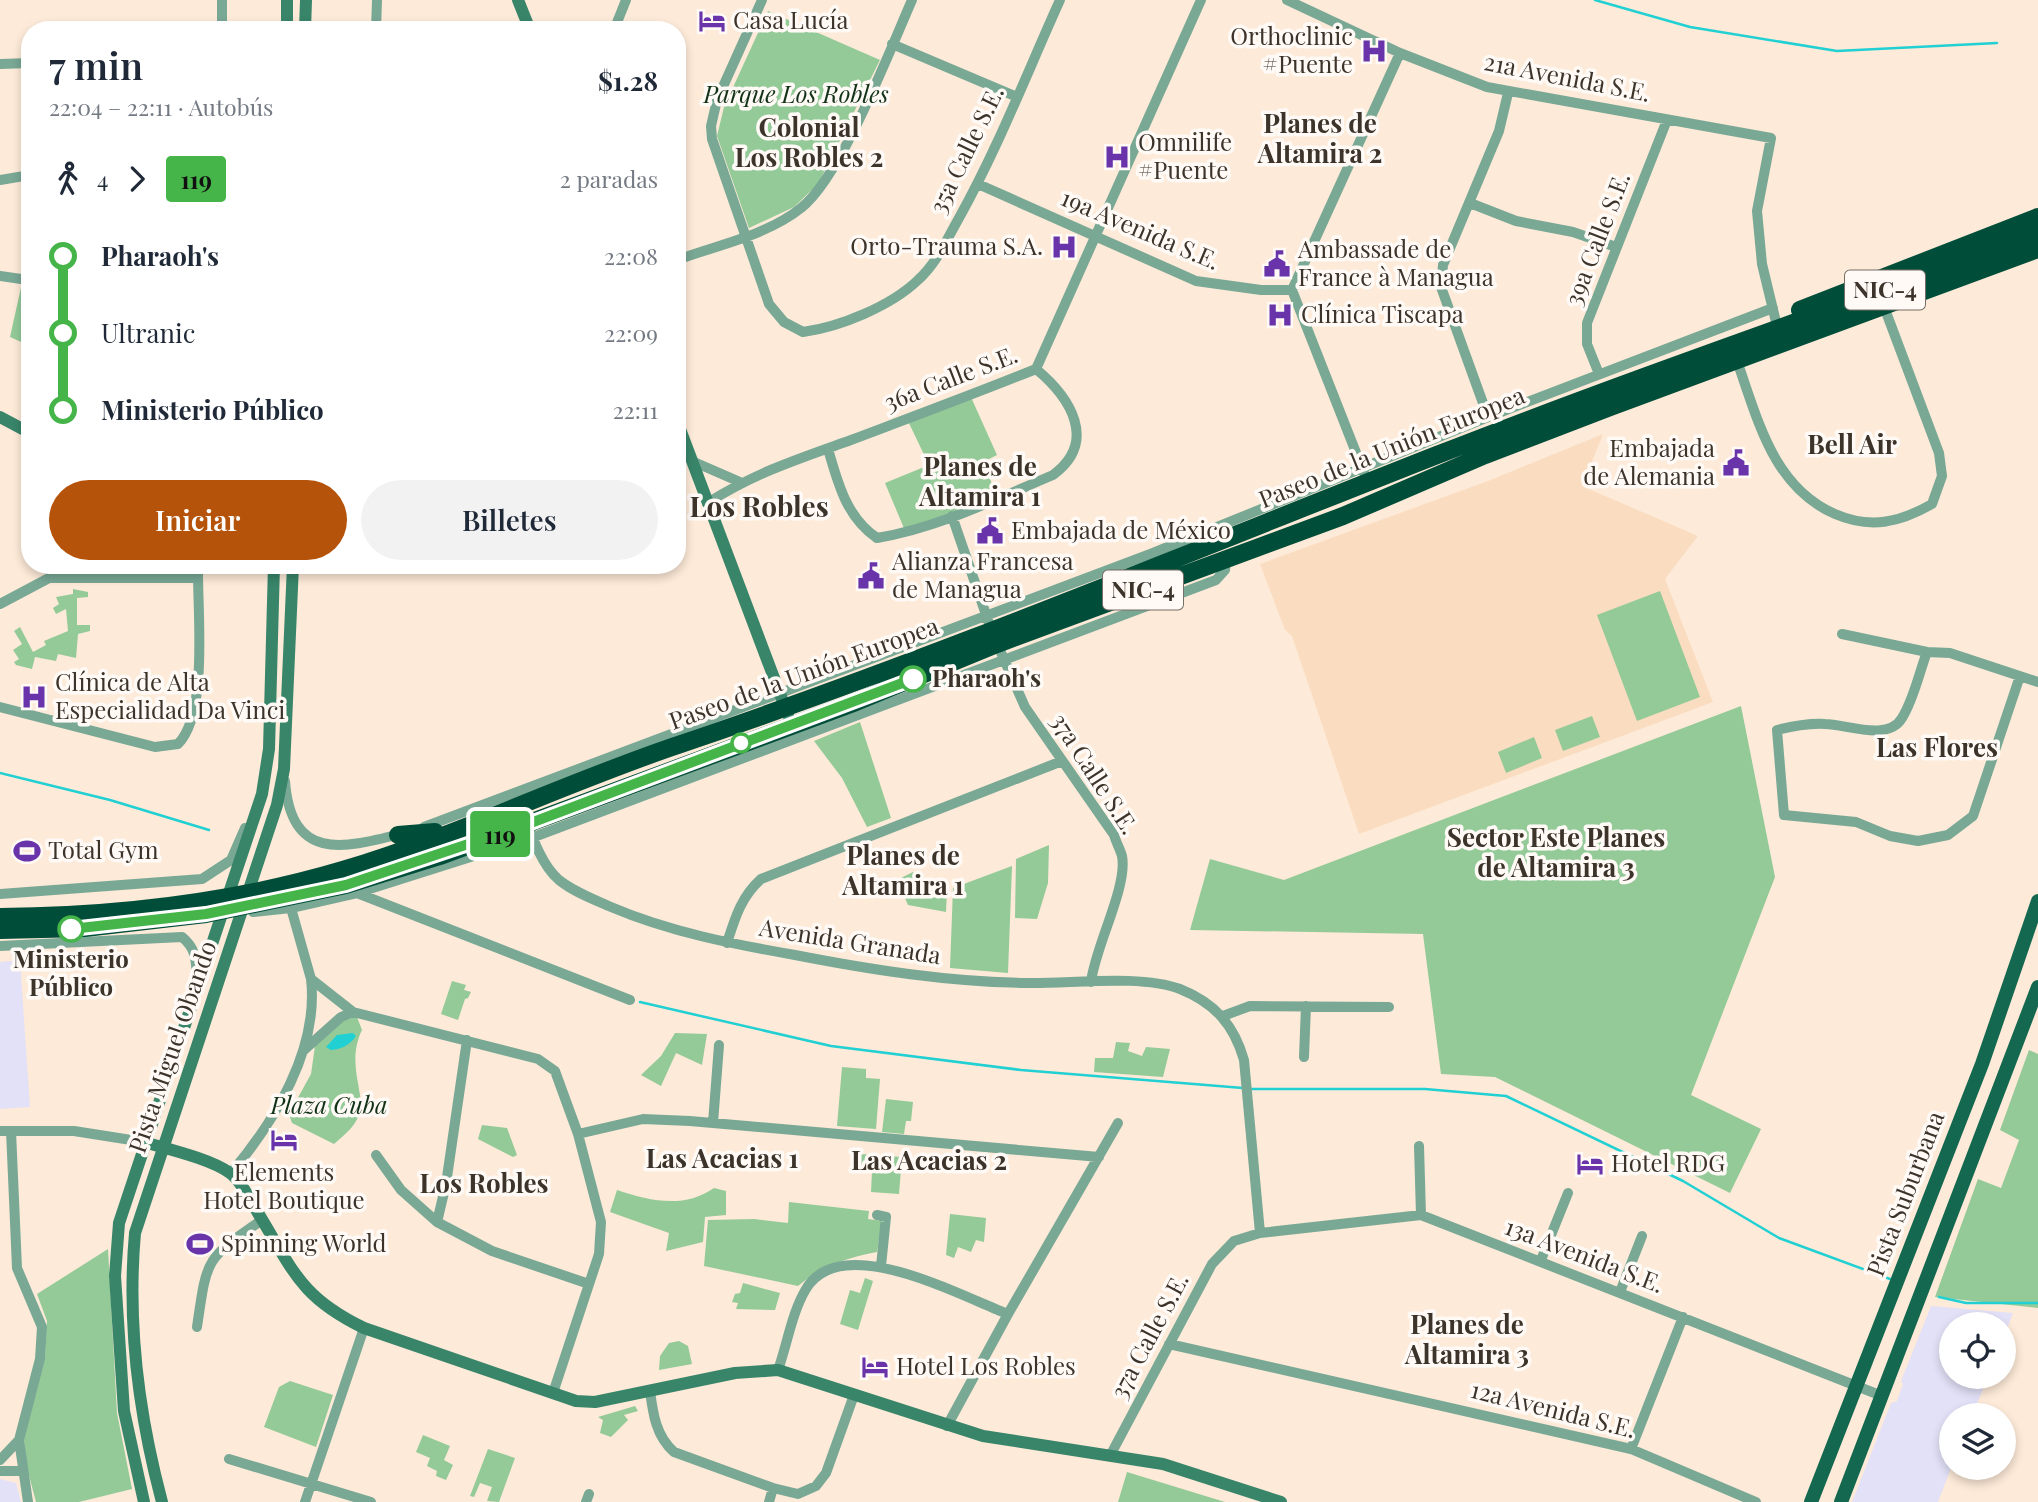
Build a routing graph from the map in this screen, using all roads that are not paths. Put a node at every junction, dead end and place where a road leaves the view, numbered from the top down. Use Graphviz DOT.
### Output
graph roads {
  1 [pos="222,0"];
  2 [pos="287,0"];
  3 [pos="306,0"];
  4 [pos="377,0"];
  5 [pos="518,0"];
  6 [pos="626,0"];
  7 [pos="762,0"];
  8 [pos="912,0"];
  9 [pos="1060,0"];
  10 [pos="1201,0"];
  11 [pos="1287,0"];
  12 [pos="222,21"];
  13 [pos="287,21"];
  14 [pos="305,21"];
  15 [pos="376,21"];
  16 [pos="526,21"];
  17 [pos="618,21"];
  18 [pos="892,44"];
  19 [pos="1400,53"];
  20 [pos="21,63"];
  21 [pos="0,64"];
  22 [pos="1508,93"];
  23 [pos="1017,97"];
  24 [pos="1667,120"];
  25 [pos="21,176"];
  26 [pos="0,180"];
  27 [pos="978,184"];
  28 [pos="1470,203"];
  29 [pos="2038,217"];
  30 [pos="746,235"];
  31 [pos="1095,235"];
  32 [pos="2038,235"];
  33 [pos="1616,247"];
  34 [pos="2038,249"];
  35 [pos="686,257"];
  36 [pos="2038,260"];
  37 [pos="0,276"];
  38 [pos="21,279"];
  39 [pos="1292,289"];
  40 [pos="1886,312"];
  41 [pos="1774,315"];
  42 [pos="1795,341"];
  43 [pos="1735,354"];
  44 [pos="1035,369"];
  45 [pos="1599,374"];
  46 [pos="0,417"];
  47 [pos="1488,417"];
  48 [pos="21,428"];
  49 [pos="686,443"];
  50 [pos="828,449"];
  51 [pos="694,462"];
  52 [pos="1364,475"];
  53 [pos="740,482"];
  54 [pos="709,502"];
  55 [pos="952,516"];
  56 [pos="1224,550"];
  57 [pos="198,574"];
  58 [pos="274,574"];
  59 [pos="293,574"];
  60 [pos="198,578"];
  61 [pos="0,604"];
  62 [pos="1842,634"];
  63 [pos="995,638"];
  64 [pos="1927,652"];
  65 [pos="2021,676"];
  66 [pos="2038,682"];
  67 [pos="0,707"];
  68 [pos="786,709"];
  69 [pos="268,758"];
  70 [pos="1062,761"];
  71 [pos="284,769"];
  72 [pos="521,805"];
  73 [pos="486,821"];
  74 [pos="531,831"];
  75 [pos="398,835"];
  76 [pos="351,889"];
  77 [pos="0,894"];
  78 [pos="2038,901"];
  79 [pos="223,904"];
  80 [pos="243,904"];
  81 [pos="291,908"];
  82 [pos="0,917"];
  83 [pos="0,930"];
  84 [pos="727,943"];
  85 [pos="0,946"];
  86 [pos="311,979"];
  87 [pos="197,980"];
  88 [pos="1091,982"];
  89 [pos="2038,987"];
  90 [pos="630,1000"];
  91 [pos="1306,1006"];
  92 [pos="1389,1007"];
  93 [pos="353,1012"];
  94 [pos="1223,1016"];
  95 [pos="467,1040"];
  96 [pos="719,1045"];
  97 [pos="303,1050"];
  98 [pos="1304,1057"];
  99 [pos="713,1123"];
  100 [pos="1118,1123"];
  101 [pos="5,1131"];
  102 [pos="578,1134"];
  103 [pos="144,1142"];
  104 [pos="1419,1146"];
  105 [pos="161,1147"];
  106 [pos="376,1155"];
  107 [pos="1099,1157"];
  108 [pos="231,1173"];
  109 [pos="1568,1193"];
  110 [pos="877,1215"];
  111 [pos="1421,1216"];
  112 [pos="262,1220"];
  113 [pos="437,1222"];
  114 [pos="1260,1233"];
  115 [pos="1642,1236"];
  116 [pos="1541,1260"];
  117 [pos="881,1266"];
  118 [pos="589,1284"];
  119 [pos="1620,1292"];
  120 [pos="1007,1314"];
  121 [pos="1683,1317"];
  122 [pos="197,1327"];
  123 [pos="364,1328"];
  124 [pos="1169,1344"];
  125 [pos="778,1370"];
  126 [pos="1856,1387"];
  127 [pos="650,1391"];
  128 [pos="553,1393"];
  129 [pos="854,1395"];
  130 [pos="1882,1396"];
  131 [pos="947,1426"];
  132 [pos="19,1440"];
  133 [pos="1631,1449"];
  134 [pos="1111,1454"];
  135 [pos="229,1459"];
  136 [pos="0,1460"];
  137 [pos="0,1471"];
  138 [pos="22,1471"];
  139 [pos="311,1481"];
  140 [pos="773,1489"];
  141 [pos="28,1502"];
  142 [pos="144,1502"];
  143 [pos="162,1502"];
  144 [pos="305,1502"];
  145 [pos="371,1502"];
  146 [pos="769,1502"];
  147 [pos="1281,1502"];
  148 [pos="1756,1502"];
  149 [pos="1811,1502"];
  150 [pos="1841,1502"];
  1 -- 12 [label="street"];
  2 -- 13 [label="main road"];
  3 -- 14 [label="main road"];
  4 -- 15 [label="street"];
  5 -- 16 [label="main road"];
  6 -- 17 [label="street"];
  7 -- 30 [label="street, 35a Calle S.E."];
  8 -- 18 [label="street"];
  9 -- 23 [label="street, 35a Calle S.E."];
  10 -- 31 [label="street, 36a Calle S.E."];
  11 -- 19 [label="street, 21a Avenida S.E."];
  18 -- 23 [label="street"];
  18 -- 30 [label="street"];
  19 -- 22 [label="street, 21a Avenida S.E."];
  19 -- 39 [label="street"];
  20 -- 21 [label="street"];
  22 -- 24 [label="street, 21a Avenida S.E."];
  22 -- 28 [label="street"];
  23 -- 27 [label="street, 35a Calle S.E."];
  24 -- 33 [label="street, 39a Calle S.E."];
  24 -- 41 [label="street, 21a Avenida S.E."];
  25 -- 26 [label="street"];
  27 -- 30 [label="street, 35a Calle S.E."];
  27 -- 31 [label="street, 19a Avenida S.E."];
  28 -- 33 [label="street"];
  28 -- 47 [label="street"];
  29 -- 41 [label="highway"];
  30 -- 35 [label="street"];
  31 -- 39 [label="street, 19a Avenida S.E."];
  31 -- 44 [label="street, 36a Calle S.E."];
  32 -- 43 [label="highway, Paseo de la Unión Europea / NIC-4"];
  33 -- 45 [label="street, 39a Calle S.E."];
  34 -- 42 [label="highway, Paseo de la Unión Europea / NIC-4"];
  36 -- 40 [label="highway, Paseo de la Unión Europea"];
  37 -- 38 [label="street"];
  39 -- 52 [label="street"];
  40 -- 42 [label="highway, Paseo de la Unión Europea"];
  40 -- 43 [label="street"];
  41 -- 43 [label="highway"];
  41 -- 45 [label="street"];
  42 -- 43 [label="highway, Paseo de la Unión Europea / NIC-4"];
  43 -- 52 [label="highway, Paseo de la Unión Europea / NIC-4"];
  43 -- 56 [label="highway, Paseo de la Unión Europea / NIC-4"];
  44 -- 50 [label="street, 36a Calle S.E."];
  44 -- 55 [label="street"];
  45 -- 47 [label="street"];
  46 -- 48 [label="main road"];
  47 -- 52 [label="street"];
  49 -- 51 [label="main road"];
  50 -- 53 [label="street, 36a Calle S.E."];
  50 -- 55 [label="street"];
  51 -- 53 [label="street"];
  51 -- 54 [label="main road"];
  52 -- 56 [label="highway, Paseo de la Unión Europea / NIC-4"];
  52 -- 63 [label="street"];
  53 -- 54 [label="street, 36a Calle S.E."];
  54 -- 68 [label="main road"];
  55 -- 63 [label="street, 37a Calle S.E."];
  56 -- 63 [label="highway, Paseo de la Unión Europea / NIC-4"];
  56 -- 63 [label="street"];
  57 -- 60 [label="street"];
  58 -- 69 [label="main road, Pista Miguel Obando"];
  59 -- 71 [label="main road, Pista Miguel Obando"];
  60 -- 61 [label="street"];
  60 -- 67 [label="street"];
  62 -- 64 [label="street"];
  63 -- 68 [label="highway, Paseo de la Unión Europea / NIC-4"];
  63 -- 70 [label="street, 37a Calle S.E."];
  63 -- 74 [label="street"];
  64 -- 65 [label="street"];
  64 -- 65 [label="street"];
  65 -- 66 [label="street"];
  68 -- 72 [label="highway, Paseo de la Unión Europea / NIC-4"];
  68 -- 74 [label="highway, Paseo de la Unión Europea / NIC-4"];
  68 -- 75 [label="street"];
  69 -- 77 [label="street"];
  69 -- 79 [label="main road, Pista Miguel Obando"];
  70 -- 84 [label="street"];
  70 -- 88 [label="street, 37a Calle S.E."];
  71 -- 75 [label="street"];
  71 -- 80 [label="main road, Pista Miguel Obando"];
  72 -- 73 [label="highway, Paseo de la Unión Europea / NIC-4"];
  72 -- 74 [label="street, Avenida Granada"];
  73 -- 75 [label="highway"];
  73 -- 80 [label="highway, Paseo de la Unión Europea / NIC-4"];
  74 -- 76 [label="highway, Paseo de la Unión Europea / NIC-4"];
  74 -- 84 [label="street, Avenida Granada"];
  76 -- 80 [label="highway, Paseo de la Unión Europea / NIC-4"];
  76 -- 81 [label="street"];
  76 -- 90 [label="street"];
  78 -- 126 [label="main road, Pista Suburbana"];
  79 -- 80 [label="highway, Paseo de la Unión Europea / NIC-4"];
  79 -- 82 [label="highway, Paseo de la Unión Europea / NIC-4"];
  79 -- 83 [label="highway, Paseo de la Unión Europea / NIC-4"];
  79 -- 87 [label="main road, Pista Miguel Obando"];
  80 -- 81 [label="street"];
  80 -- 105 [label="main road, Pista Miguel Obando"];
  81 -- 86 [label="street"];
  84 -- 88 [label="street, Avenida Granada"];
  85 -- 87 [label="street"];
  86 -- 93 [label="street"];
  86 -- 97 [label="street"];
  87 -- 103 [label="main road, Pista Miguel Obando"];
  88 -- 94 [label="street, Avenida Granada"];
  89 -- 130 [label="main road, Pista Suburbana"];
  91 -- 92 [label="street"];
  91 -- 94 [label="street"];
  91 -- 98 [label="street"];
  93 -- 95 [label="street"];
  93 -- 97 [label="street"];
  94 -- 114 [label="street"];
  95 -- 102 [label="street"];
  95 -- 113 [label="street"];
  96 -- 99 [label="street"];
  97 -- 108 [label="street"];
  99 -- 102 [label="street"];
  99 -- 107 [label="street"];
  100 -- 107 [label="street"];
  101 -- 103 [label="street"];
  101 -- 132 [label="street"];
  102 -- 118 [label="street"];
  103 -- 105 [label="main road"];
  103 -- 142 [label="main road, Pista Miguel Obando"];
  104 -- 111 [label="street"];
  105 -- 108 [label="main road"];
  105 -- 143 [label="main road, Pista Miguel Obando"];
  106 -- 113 [label="street"];
  107 -- 120 [label="street"];
  108 -- 112 [label="main road"];
  109 -- 116 [label="street"];
  110 -- 117 [label="street"];
  111 -- 114 [label="street, 13a Avenida S.E."];
  111 -- 116 [label="street, 13a Avenida S.E."];
  112 -- 122 [label="street"];
  112 -- 123 [label="main road"];
  113 -- 118 [label="street"];
  114 -- 124 [label="street, 37a Calle S.E."];
  115 -- 119 [label="street"];
  116 -- 119 [label="street, 13a Avenida S.E."];
  117 -- 120 [label="street"];
  117 -- 125 [label="street"];
  118 -- 128 [label="street"];
  119 -- 121 [label="street, 13a Avenida S.E."];
  120 -- 131 [label="street"];
  121 -- 126 [label="street, 13a Avenida S.E."];
  121 -- 133 [label="street"];
  123 -- 128 [label="main road"];
  123 -- 139 [label="street"];
  124 -- 133 [label="street, 12a Avenida S.E."];
  124 -- 134 [label="street, 37a Calle S.E."];
  125 -- 127 [label="main road"];
  125 -- 129 [label="main road"];
  126 -- 130 [label="street, 13a Avenida S.E."];
  126 -- 149 [label="main road, Pista Suburbana"];
  127 -- 128 [label="main road"];
  127 -- 140 [label="street"];
  129 -- 131 [label="main road"];
  129 -- 140 [label="street"];
  130 -- 150 [label="main road, Pista Suburbana"];
  131 -- 134 [label="main road"];
  132 -- 136 [label="street"];
  132 -- 138 [label="street"];
  133 -- 148 [label="street, 12a Avenida S.E."];
  134 -- 147 [label="main road"];
  135 -- 139 [label="street"];
  137 -- 138 [label="street"];
  138 -- 141 [label="street"];
  139 -- 144 [label="street"];
  139 -- 145 [label="street"];
  140 -- 146 [label="street"];
}
